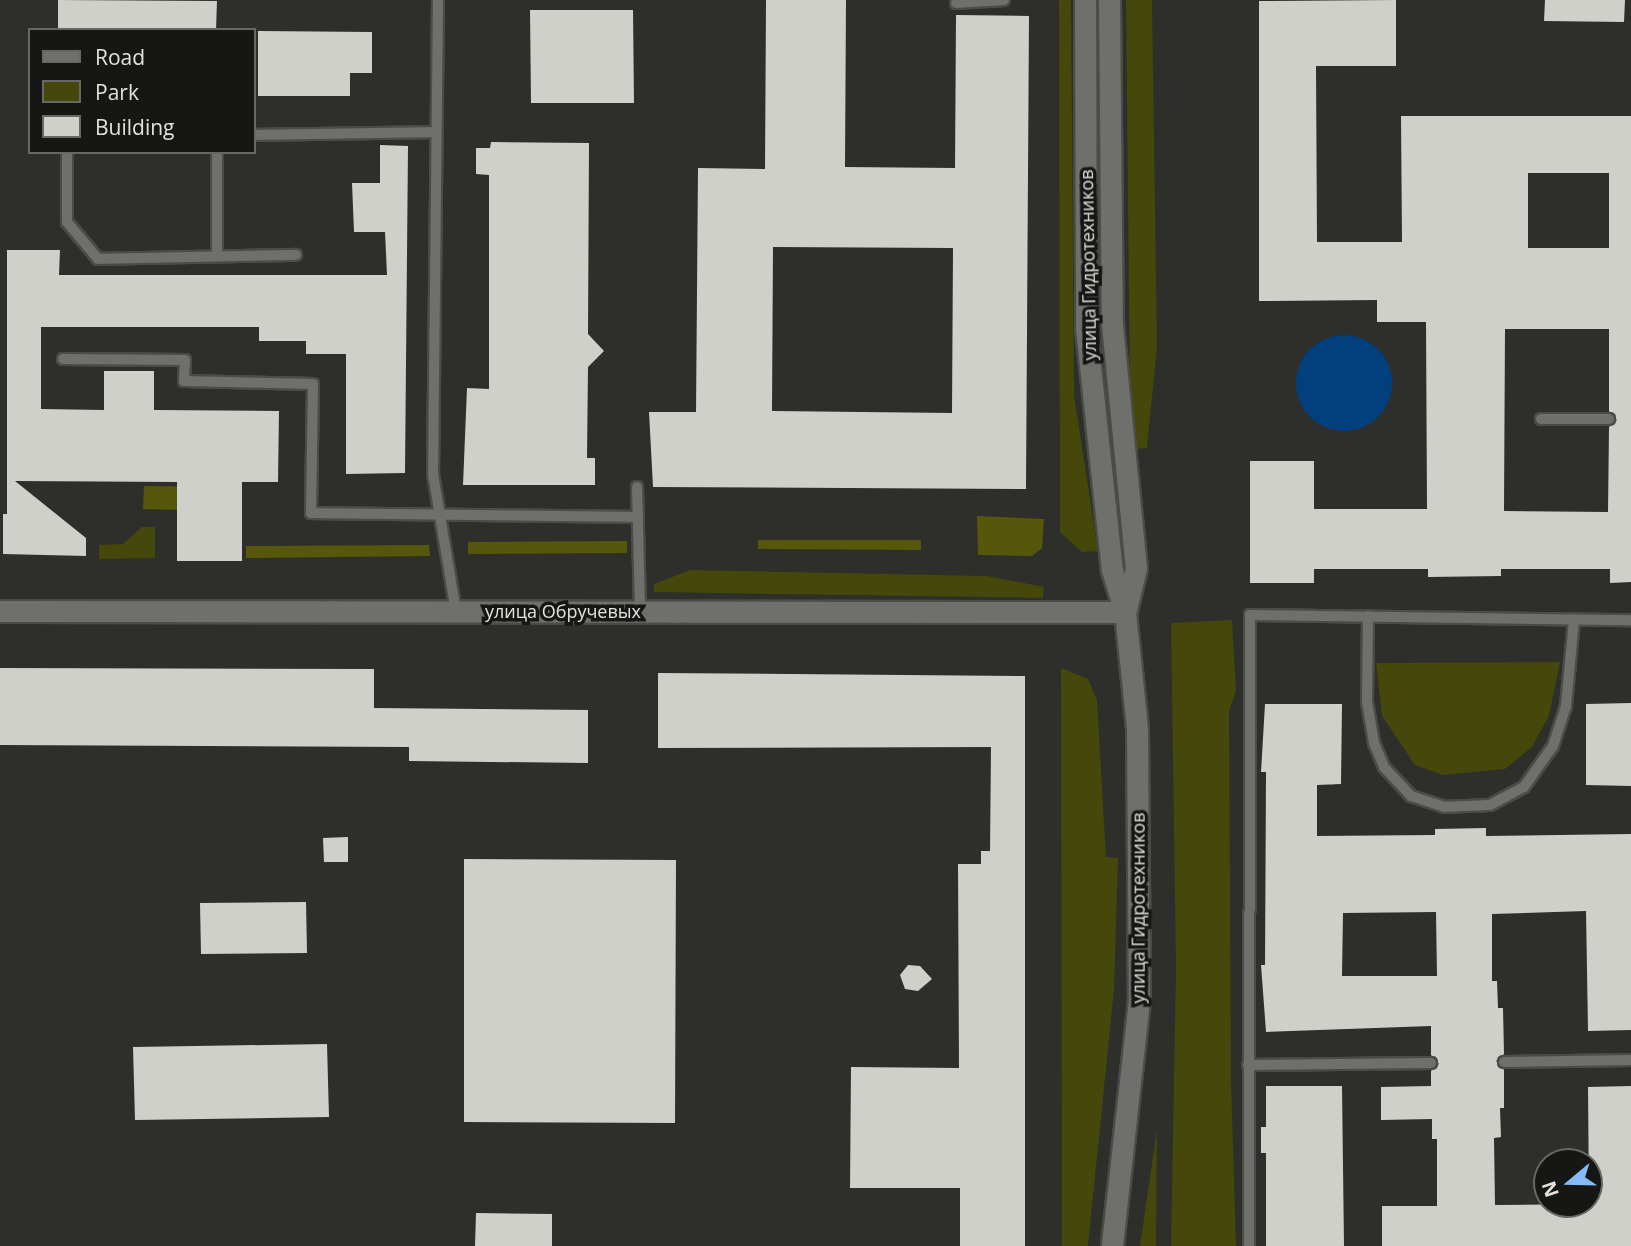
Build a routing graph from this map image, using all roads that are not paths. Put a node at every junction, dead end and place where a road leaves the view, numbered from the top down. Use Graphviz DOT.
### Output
graph roads {
  1 [pos="438,0"];
  2 [pos="1004,0"];
  3 [pos="1085,0"];
  4 [pos="1109,0"];
  5 [pos="956,3"];
  6 [pos="436,132"];
  7 [pos="256,135"];
  8 [pos="67,154"];
  9 [pos="217,154"];
  10 [pos="296,255"];
  11 [pos="217,256"];
  12 [pos="63,359"];
  13 [pos="1609,418"];
  14 [pos="1541,419"];
  15 [pos="638,487"];
  16 [pos="439,516"];
  17 [pos="638,517"];
  18 [pos="640,610"];
  19 [pos="0,611"];
  20 [pos="456,611"];
  21 [pos="1125,612"];
  22 [pos="1368,616"];
  23 [pos="1574,619"];
  24 [pos="1631,620"];
  25 [pos="1631,1060"];
  26 [pos="1504,1062"];
  27 [pos="1431,1063"];
  28 [pos="1248,1065"];
  29 [pos="1112,1246"];
  30 [pos="1249,1246"];
  1 -- 6 [label="lane"];
  2 -- 5 [label="lane"];
  3 -- 21 [label="street, улица Гидротехников"];
  4 -- 21 [label="street, улица Гидротехников"];
  6 -- 7 [label="lane"];
  6 -- 16 [label="lane"];
  8 -- 11 [label="lane"];
  9 -- 11 [label="lane"];
  10 -- 11 [label="lane"];
  12 -- 16 [label="lane"];
  13 -- 14 [label="lane"];
  15 -- 17 [label="lane"];
  16 -- 17 [label="lane"];
  16 -- 20 [label="lane"];
  17 -- 18 [label="lane"];
  18 -- 20 [label="street, улица Обручевых"];
  18 -- 21 [label="street, улица Обручевых"];
  19 -- 20 [label="street, улица Обручевых"];
  21 -- 29 [label="street, улица Гидротехников"];
  22 -- 23 [label="lane"];
  22 -- 23 [label="lane"];
  22 -- 28 [label="lane"];
  23 -- 24 [label="lane"];
  25 -- 26 [label="lane"];
  27 -- 28 [label="lane"];
  28 -- 30 [label="lane"];
}
